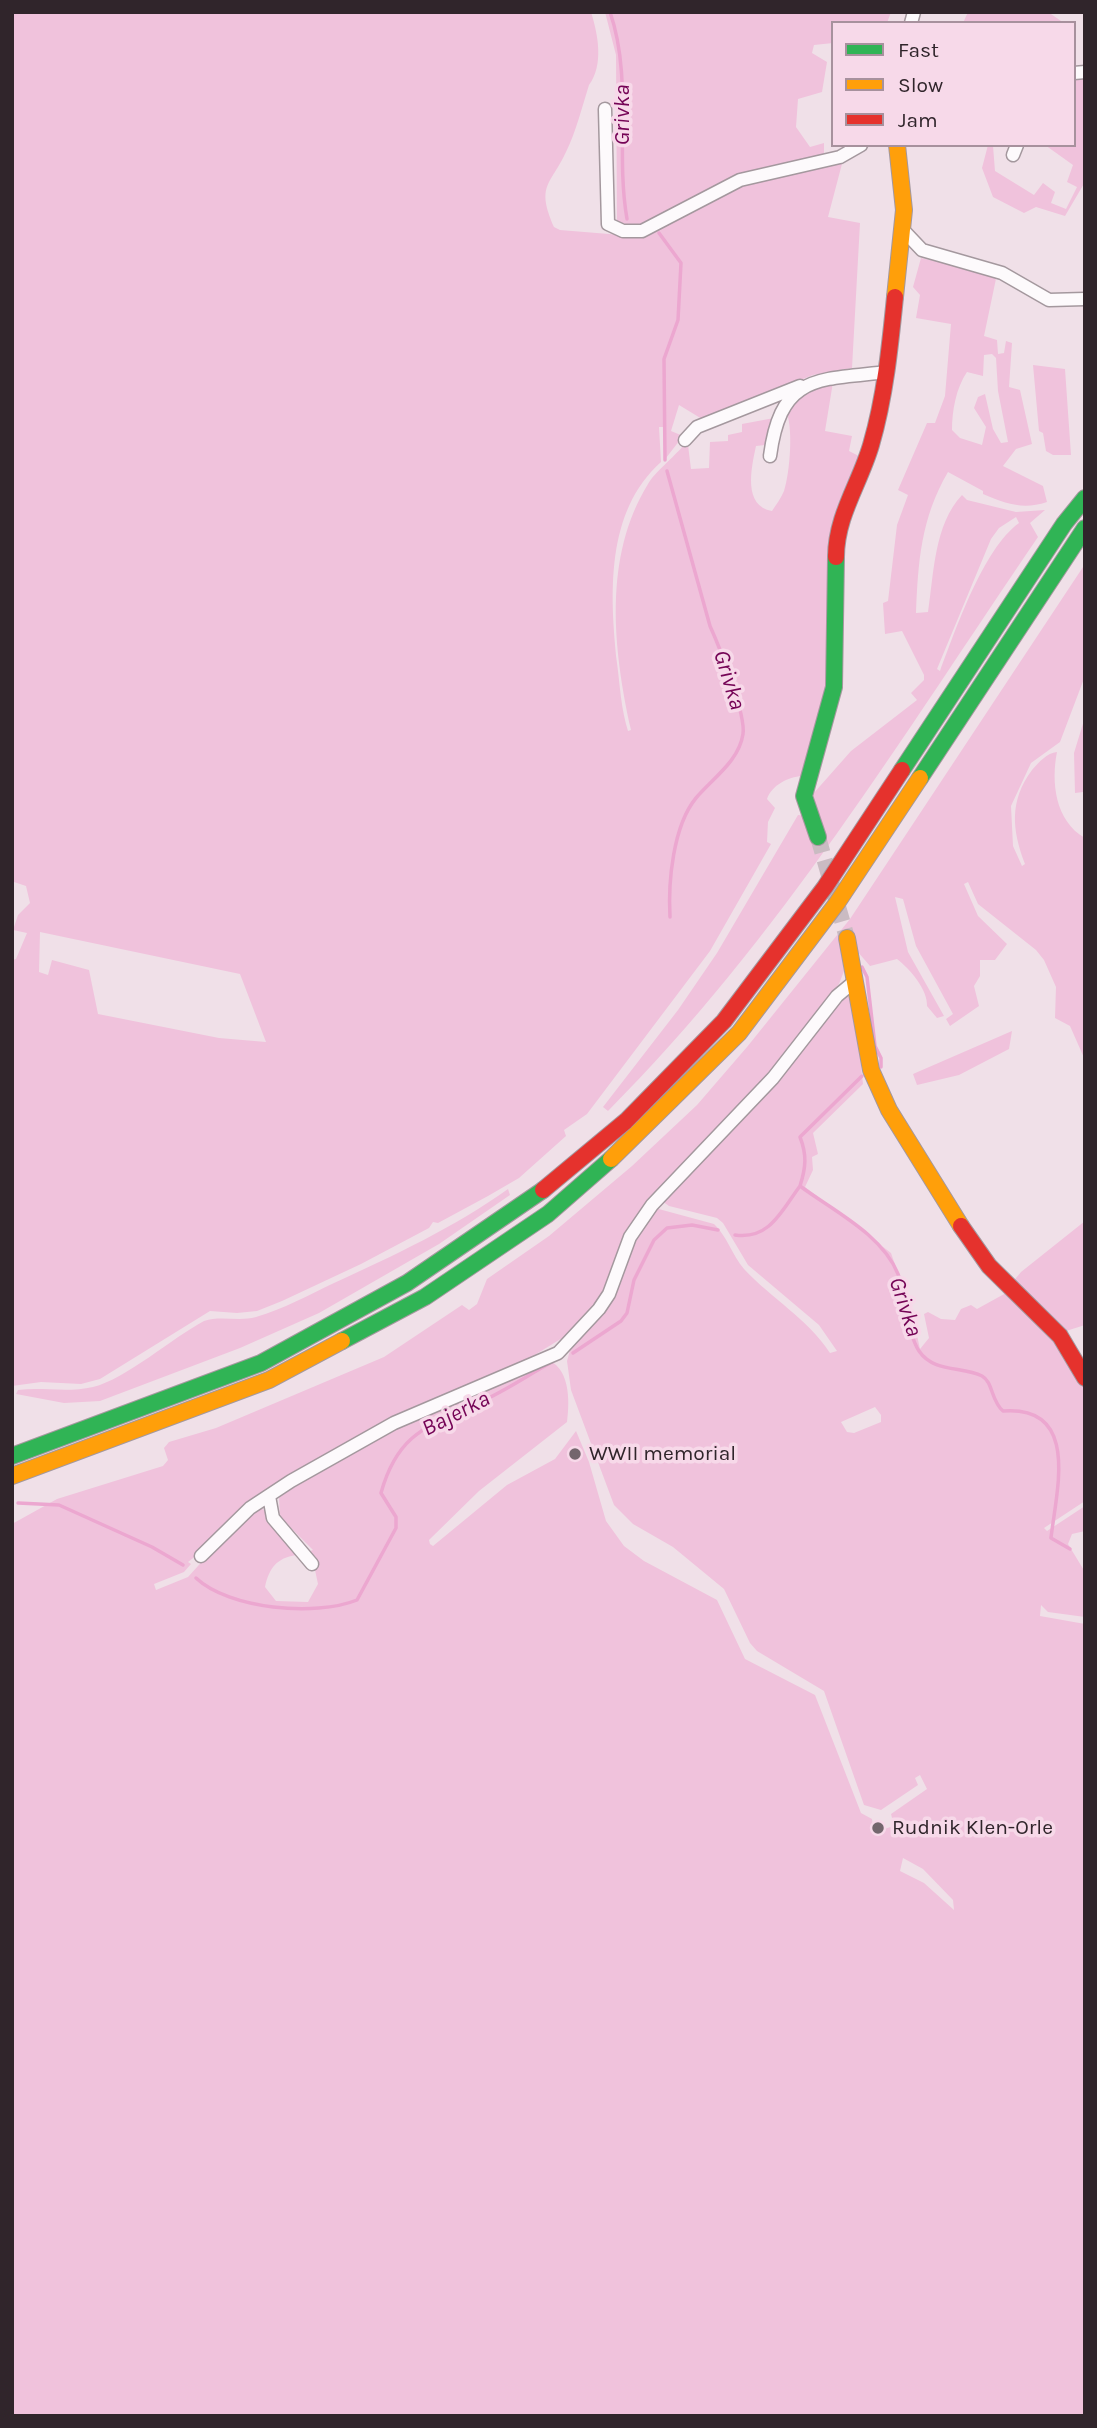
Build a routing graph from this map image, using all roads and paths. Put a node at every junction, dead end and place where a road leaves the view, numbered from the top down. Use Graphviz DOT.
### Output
graph roads {
  1 [pos="604,109"];
  2 [pos="858,147"];
  3 [pos="897,147"];
  4 [pos="903,230"];
  5 [pos="1085,299"];
  6 [pos="887,372"];
  7 [pos="803,385"];
  8 [pos="685,440"];
  9 [pos="770,456"];
  10 [pos="1085,498"];
  11 [pos="1085,528"];
  12 [pos="818,837"];
  13 [pos="847,938"];
  14 [pos="855,981"];
  15 [pos="1085,1378"];
  16 [pos="12,1456"];
  17 [pos="12,1476"];
  18 [pos="269,1496"];
  19 [pos="201,1556"];
  20 [pos="312,1564"];
  1 -- 2 [label="street"];
  3 -- 4 [label="main road"];
  4 -- 5 [label="street"];
  4 -- 6 [label="main road"];
  6 -- 7 [label="street"];
  6 -- 12 [label="main road"];
  7 -- 8 [label="street"];
  7 -- 9 [label="street"];
  10 -- 16 [label="main road"];
  11 -- 17 [label="main road"];
  13 -- 14 [label="main road"];
  14 -- 15 [label="main road"];
  14 -- 18 [label="street"];
  18 -- 19 [label="street"];
  18 -- 20 [label="street"];
}
